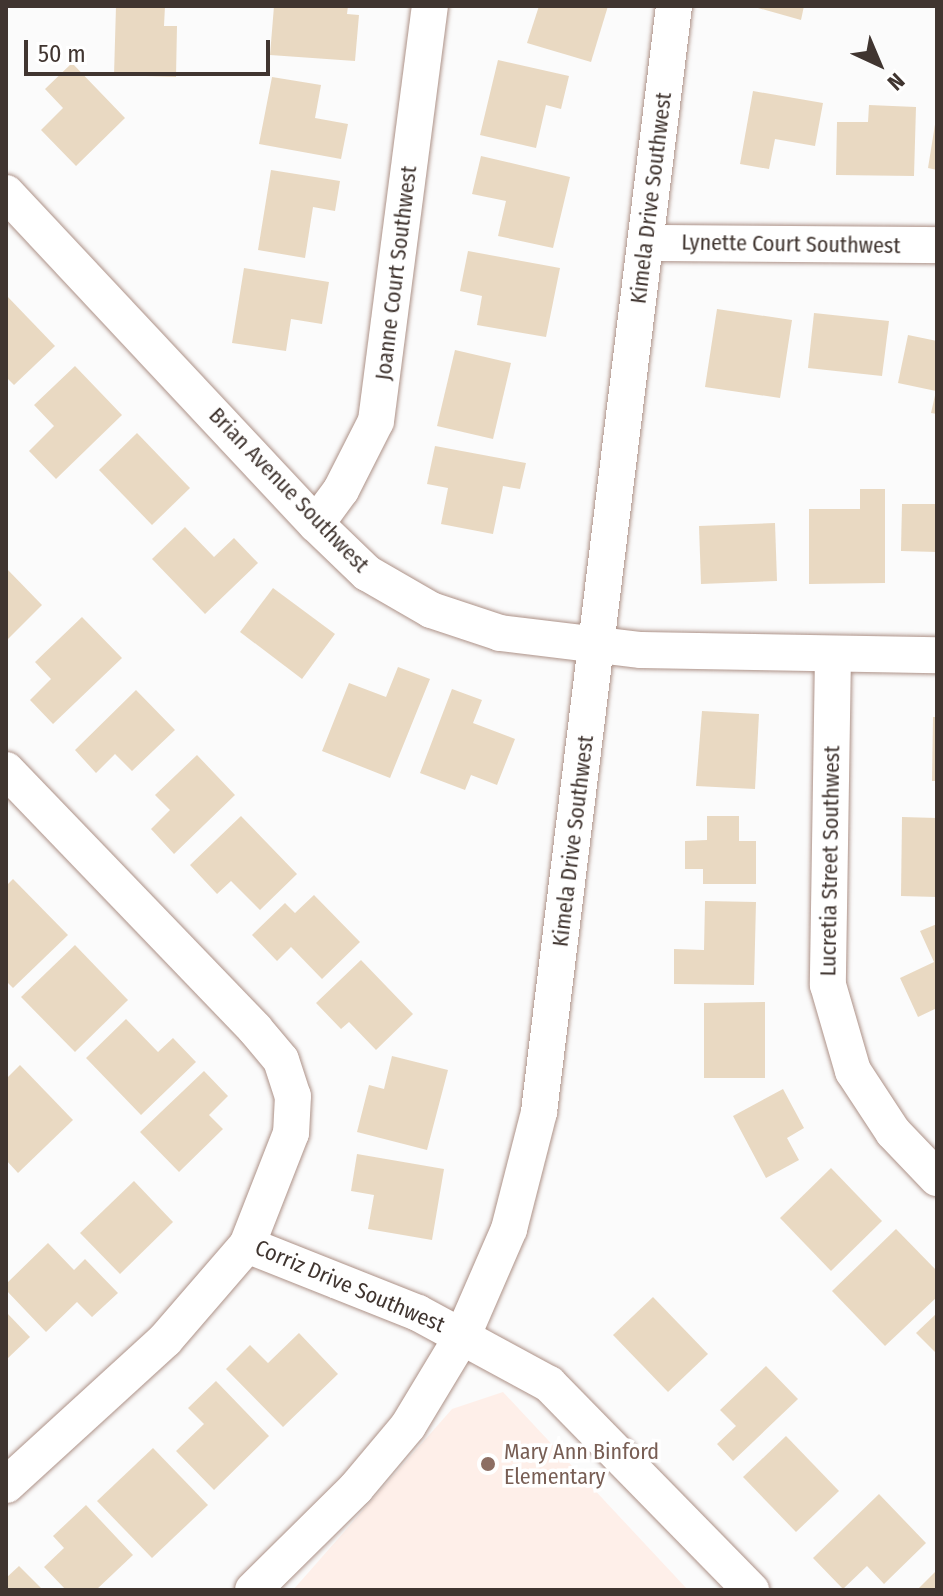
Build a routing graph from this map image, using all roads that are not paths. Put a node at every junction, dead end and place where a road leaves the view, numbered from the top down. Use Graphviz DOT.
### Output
graph roads {
  1 [pos="430,6"];
  2 [pos="674,6"];
  3 [pos="6,193"];
  4 [pos="646,243"];
  5 [pos="937,245"];
  6 [pos="316,524"];
  7 [pos="597,645"];
  8 [pos="833,654"];
  9 [pos="937,655"];
  10 [pos="6,770"];
  11 [pos="937,1178"];
  12 [pos="247,1245"];
  13 [pos="463,1335"];
  14 [pos="6,1485"];
  15 [pos="253,1590"];
  16 [pos="751,1590"];
  1 -- 6 [label="street, Joanne Court Southwest"];
  2 -- 4 [label="street, Kimela Drive Southwest"];
  3 -- 6 [label="street, Brian Avenue Southwest"];
  4 -- 5 [label="street, Lynette Court Southwest"];
  4 -- 7 [label="street, Kimela Drive Southwest"];
  6 -- 7 [label="street, Brian Avenue Southwest"];
  7 -- 8 [label="street, Brian Avenue Southwest"];
  7 -- 13 [label="street, Kimela Drive Southwest"];
  8 -- 9 [label="street, Brian Avenue Southwest"];
  8 -- 11 [label="street, Lucretia Street Southwest"];
  10 -- 12 [label="street, Corriz Drive Southwest"];
  12 -- 13 [label="street, Corriz Drive Southwest"];
  12 -- 14 [label="street"];
  13 -- 15 [label="street, Kimela Drive Southwest"];
  13 -- 16 [label="street, Corriz Drive Southwest"];
}
